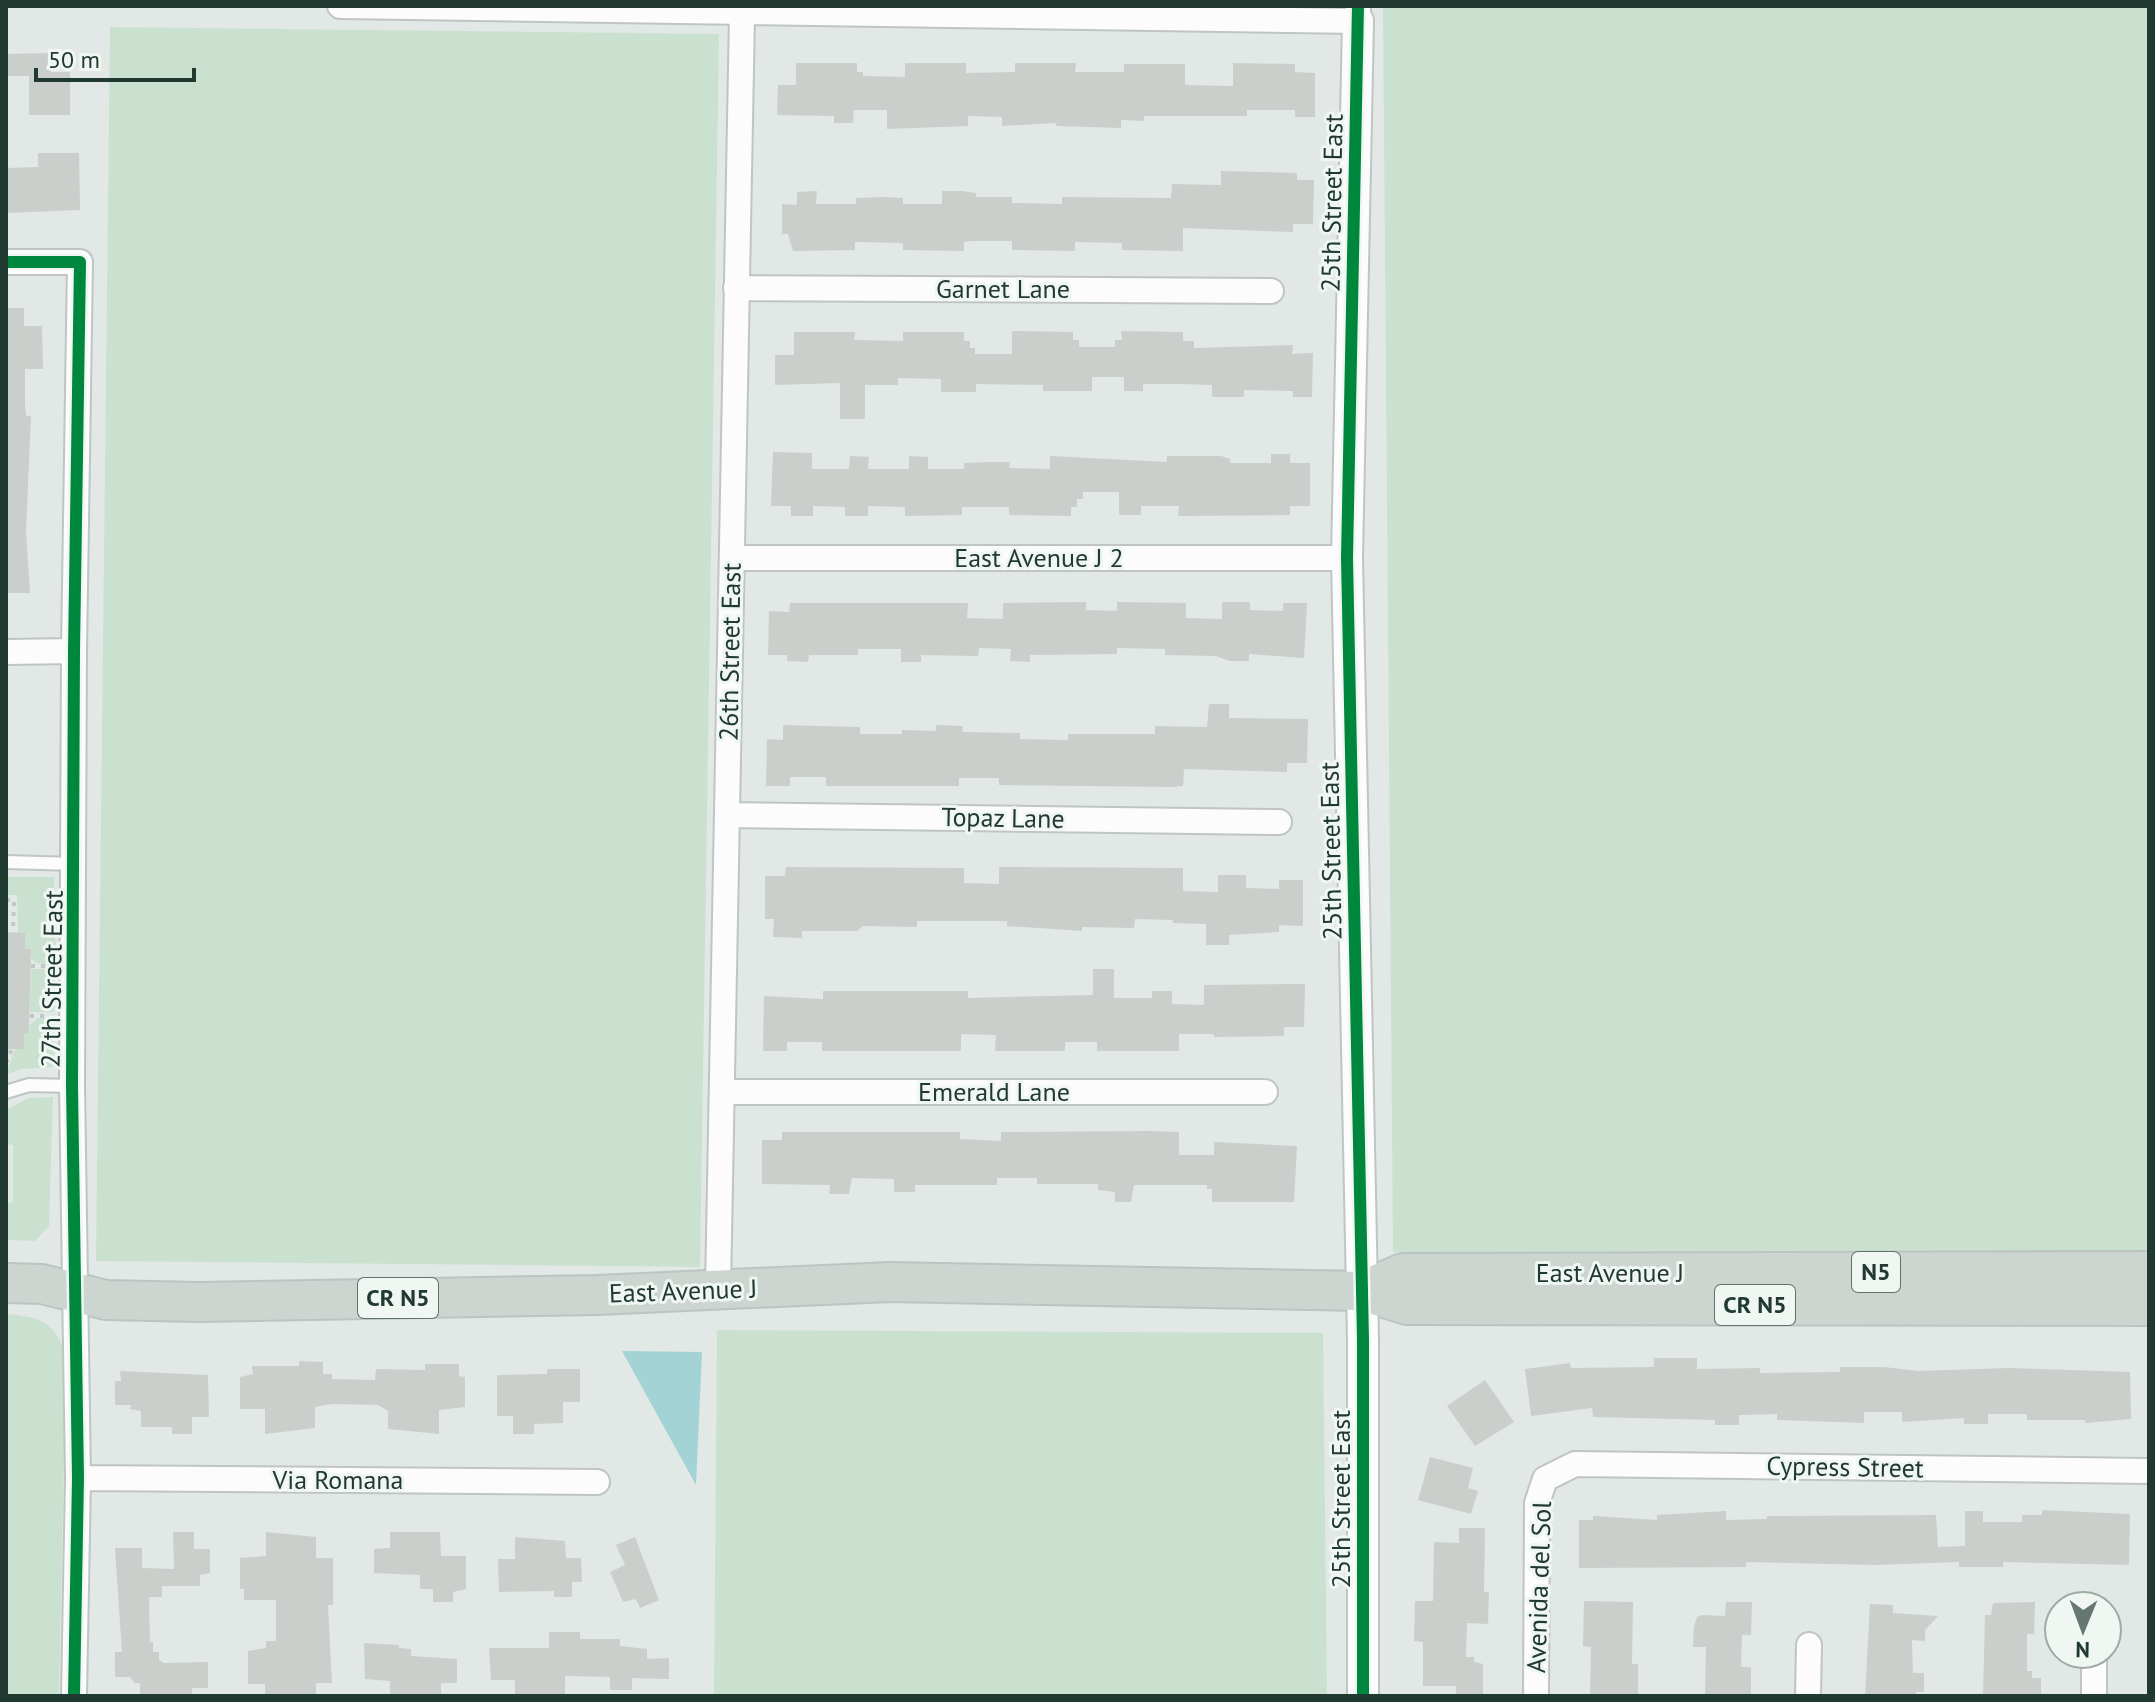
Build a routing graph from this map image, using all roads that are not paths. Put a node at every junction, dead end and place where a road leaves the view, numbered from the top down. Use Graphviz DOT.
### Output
graph roads {
  1 [pos="340,6"];
  2 [pos="623,9"];
  3 [pos="1358,14"];
  4 [pos="742,15"];
  5 [pos="6,262"];
  6 [pos="736,288"];
  7 [pos="1271,291"];
  8 [pos="732,558"];
  9 [pos="1347,558"];
  10 [pos="74,651"];
  11 [pos="6,652"];
  12 [pos="727,815"];
  13 [pos="1279,822"];
  14 [pos="6,862"];
  15 [pos="75,864"];
  16 [pos="72,1086"];
  17 [pos="6,1092"];
  18 [pos="722,1092"];
  19 [pos="1265,1092"];
  20 [pos="2149,1271"];
  21 [pos="6,1283"];
  22 [pos="718,1289"];
  23 [pos="1362,1291"];
  24 [pos="75,1292"];
  25 [pos="2149,1306"];
  26 [pos="2149,1471"];
  27 [pos="78,1478"];
  28 [pos="1545,1479"];
  29 [pos="597,1482"];
  30 [pos="1809,1645"];
  31 [pos="2094,1670"];
  32 [pos="74,1696"];
  33 [pos="1363,1696"];
  34 [pos="1536,1696"];
  35 [pos="1808,1696"];
  36 [pos="2094,1696"];
  1 -- 2 [label="street"];
  2 -- 4 [label="street"];
  3 -- 4 [label="street"];
  3 -- 9 [label="street, 25th Street East"];
  4 -- 6 [label="street, 26th Street East"];
  5 -- 10 [label="street, 27th Street East"];
  6 -- 7 [label="street, Garnet Lane"];
  6 -- 8 [label="street, 26th Street East"];
  8 -- 9 [label="street, East Avenue J 2"];
  8 -- 12 [label="street, 26th Street East"];
  9 -- 23 [label="street, 25th Street East"];
  10 -- 11 [label="street"];
  10 -- 15 [label="street, 27th Street East"];
  12 -- 13 [label="street, Topaz Lane"];
  12 -- 18 [label="street, 26th Street East"];
  14 -- 15 [label="lane"];
  15 -- 16 [label="street, 27th Street East"];
  16 -- 17 [label="lane"];
  16 -- 24 [label="street, 27th Street East"];
  18 -- 19 [label="street, Emerald Lane"];
  18 -- 22 [label="street, 26th Street East"];
  20 -- 23 [label="main road, East Avenue J / N5"];
  21 -- 24 [label="main road, East Avenue J / CR N5"];
  22 -- 23 [label="main road, East Avenue J / CR N5"];
  22 -- 24 [label="main road, East Avenue J / CR N5"];
  23 -- 25 [label="main road, East Avenue J / CR N5"];
  23 -- 33 [label="street, 25th Street East"];
  24 -- 27 [label="street, 27th Street East"];
  26 -- 28 [label="street, Cypress Street"];
  27 -- 29 [label="street, Via Romana"];
  27 -- 32 [label="street, 27th Street East"];
  28 -- 34 [label="street, Avenida del Sol"];
  30 -- 35 [label="street"];
  31 -- 36 [label="street"];
}
